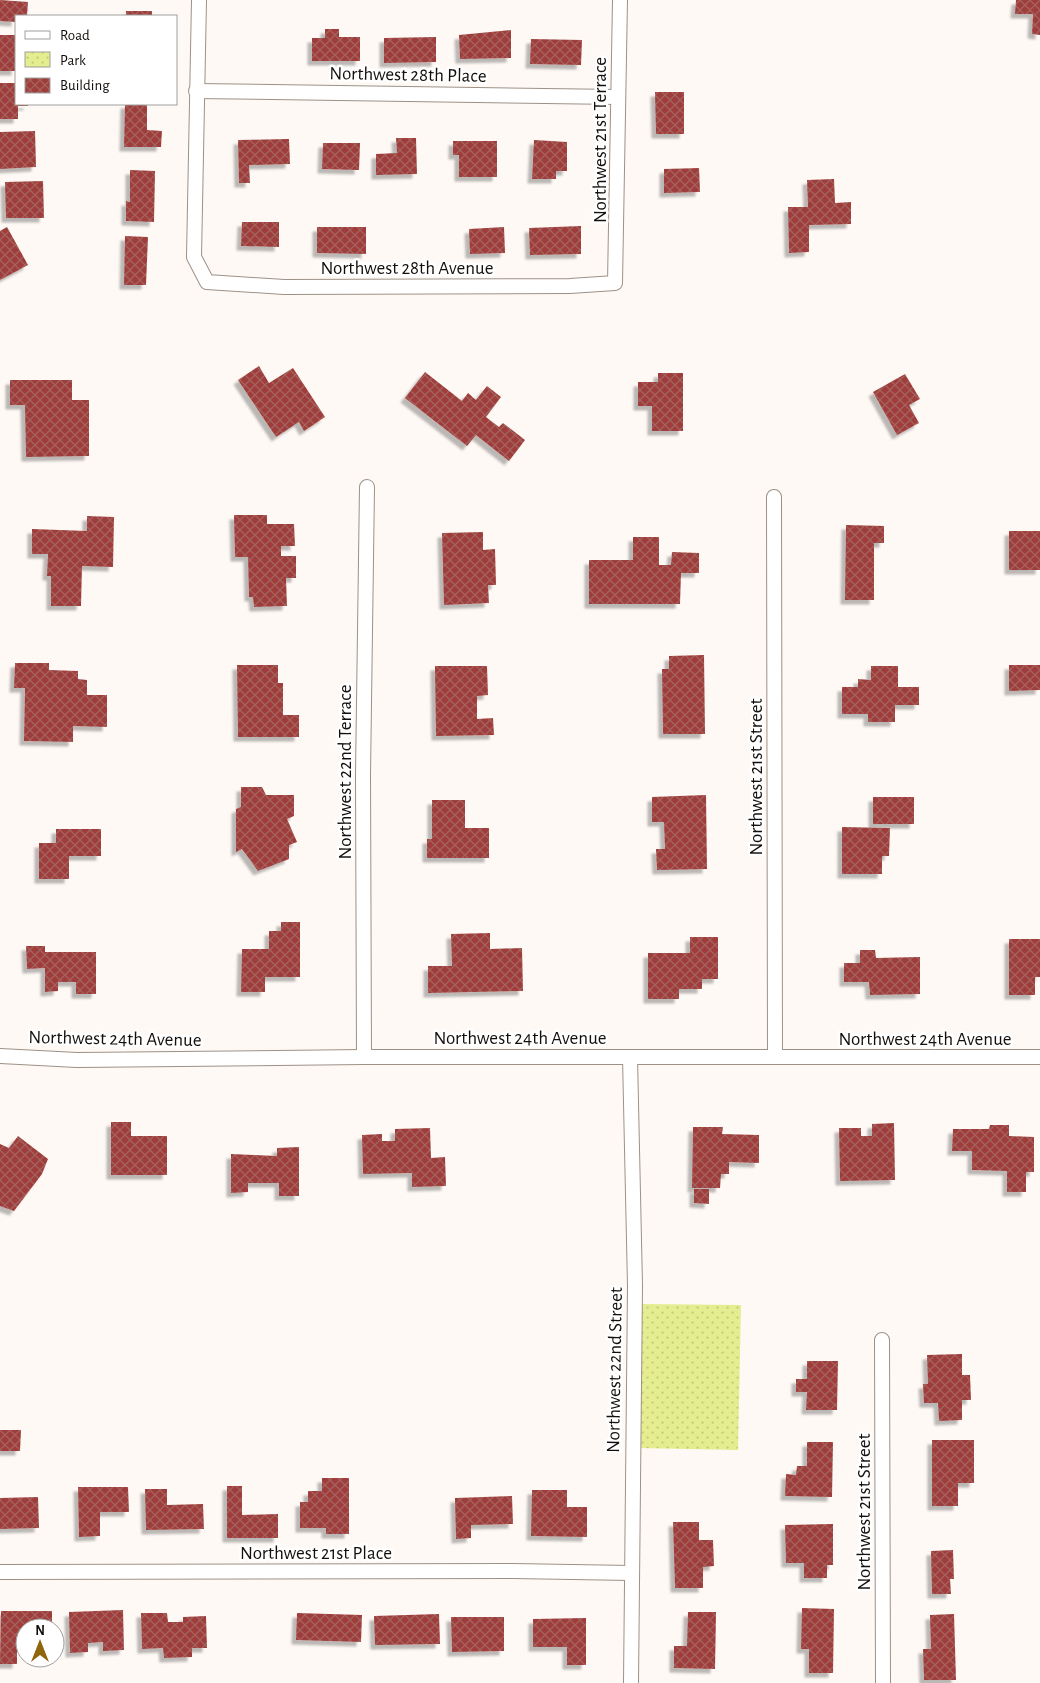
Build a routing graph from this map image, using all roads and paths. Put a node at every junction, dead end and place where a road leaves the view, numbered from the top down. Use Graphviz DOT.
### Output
graph roads {
  1 [pos="199,0"];
  2 [pos="620,0"];
  3 [pos="196,91"];
  4 [pos="618,97"];
  5 [pos="616,281"];
  6 [pos="367,488"];
  7 [pos="774,497"];
  8 [pos="0,1056"];
  9 [pos="364,1057"];
  10 [pos="630,1057"];
  11 [pos="775,1057"];
  12 [pos="1040,1057"];
  13 [pos="882,1340"];
  14 [pos="0,1572"];
  15 [pos="631,1573"];
  16 [pos="631,1683"];
  17 [pos="883,1683"];
  1 -- 3 [label="street"];
  2 -- 4 [label="street, Northwest 21st Terrace"];
  3 -- 4 [label="street, Northwest 28th Place"];
  3 -- 5 [label="street, Northwest 28th Avenue"];
  4 -- 5 [label="street, Northwest 21st Terrace"];
  6 -- 9 [label="street, Northwest 22nd Terrace"];
  7 -- 11 [label="street, Northwest 21st Street"];
  8 -- 9 [label="street, Northwest 24th Avenue"];
  9 -- 10 [label="street, Northwest 24th Avenue"];
  10 -- 11 [label="street, Northwest 24th Avenue"];
  10 -- 15 [label="street, Northwest 22nd Street"];
  11 -- 12 [label="street, Northwest 24th Avenue"];
  13 -- 17 [label="street, Northwest 21st Street"];
  14 -- 15 [label="street, Northwest 21st Place"];
  15 -- 16 [label="street, Northwest 22nd Street"];
}
